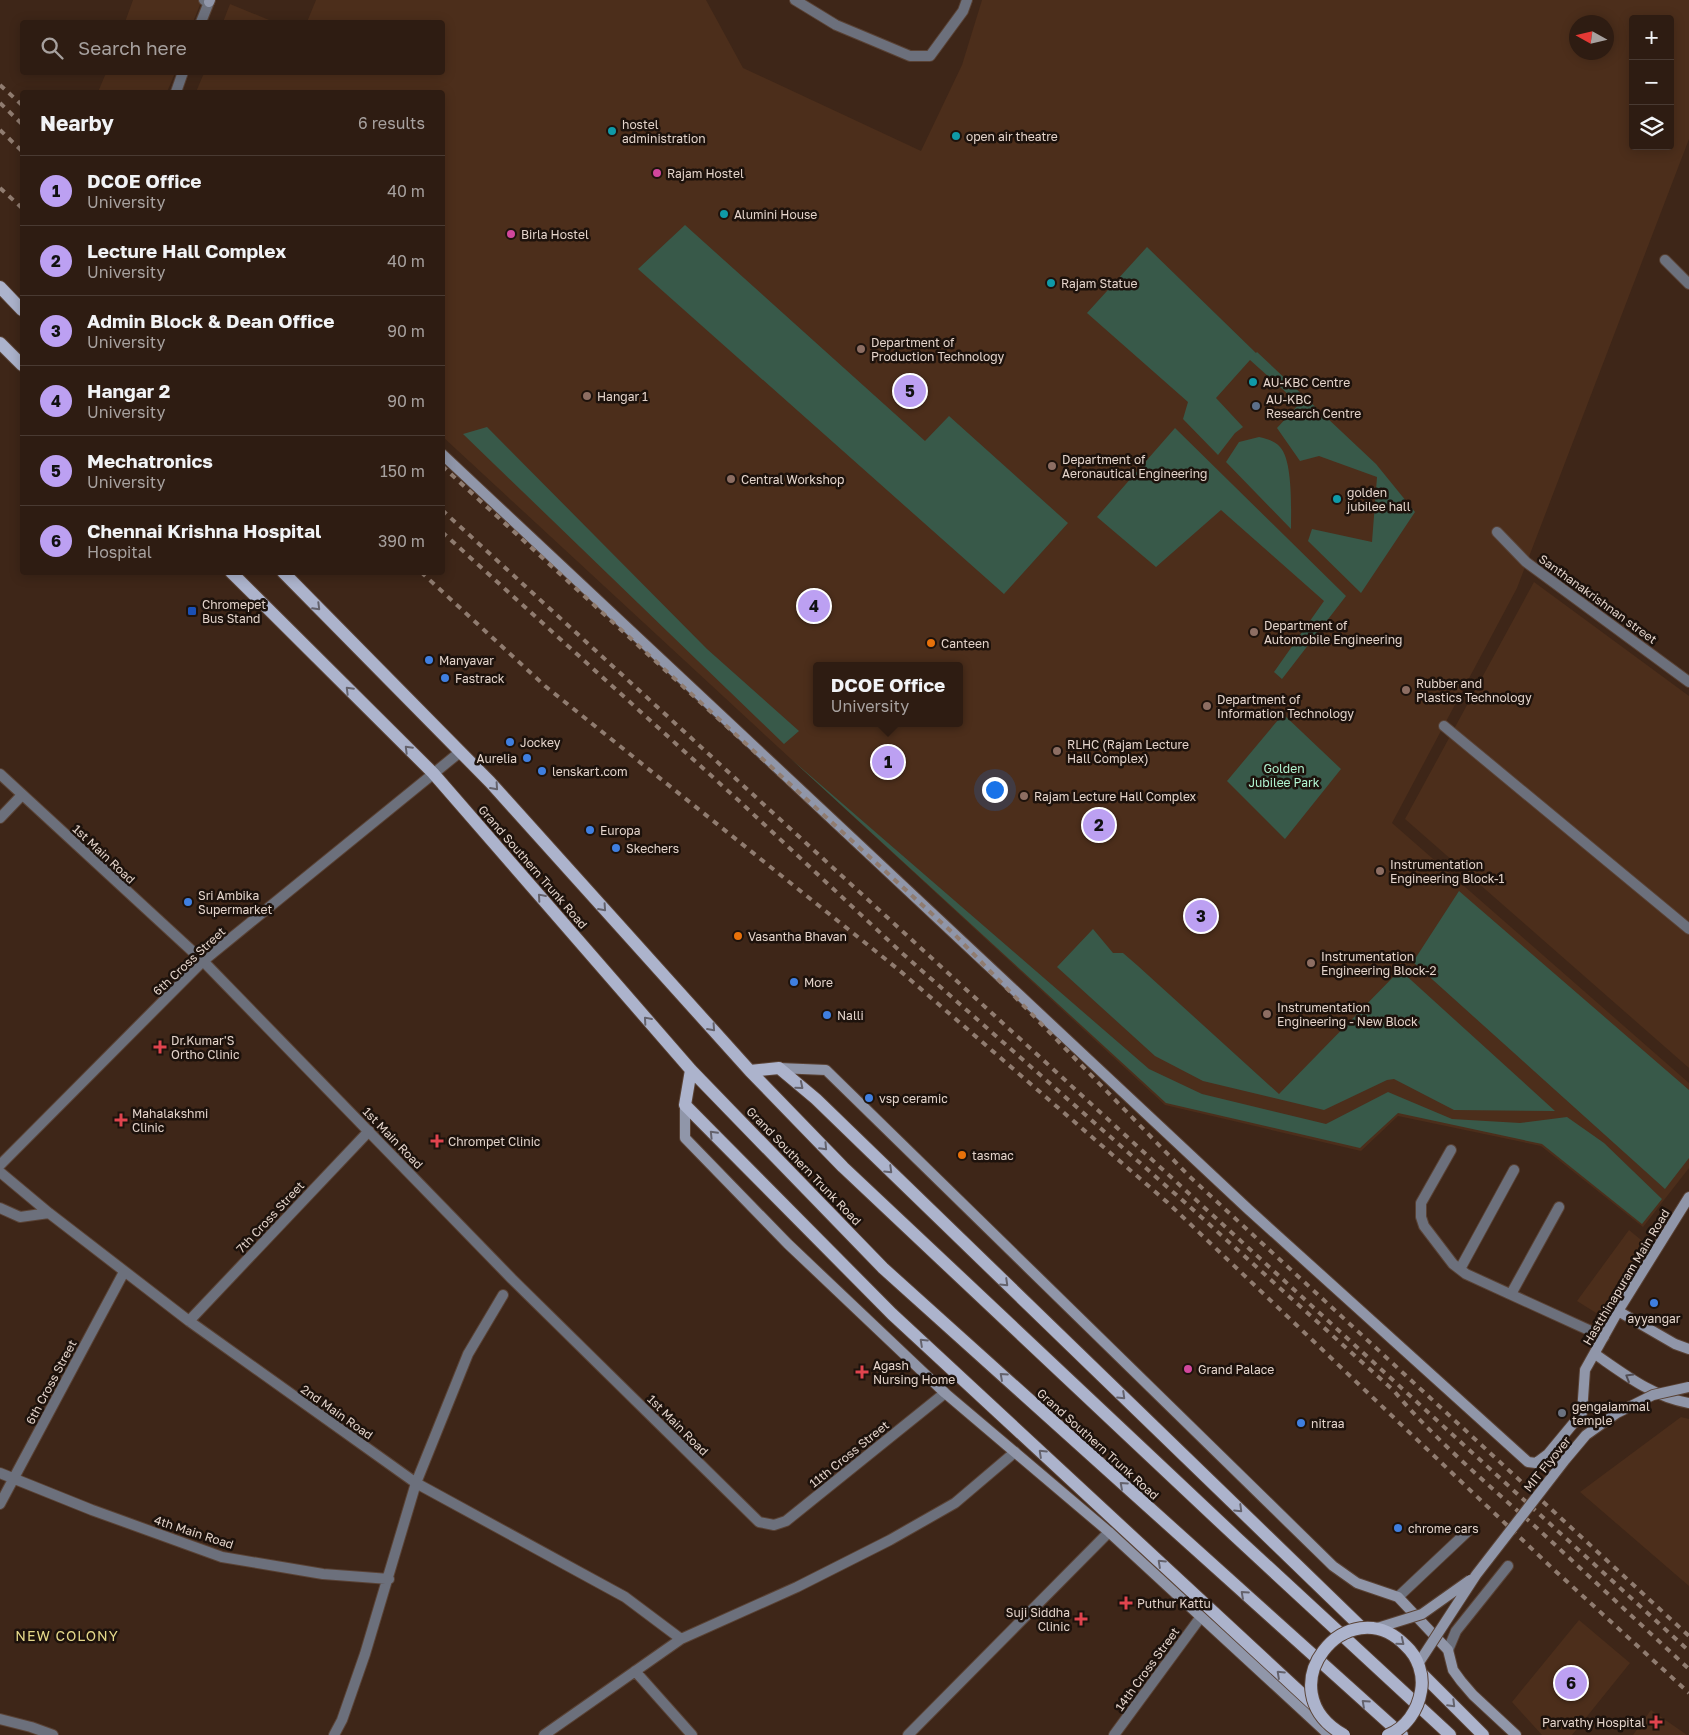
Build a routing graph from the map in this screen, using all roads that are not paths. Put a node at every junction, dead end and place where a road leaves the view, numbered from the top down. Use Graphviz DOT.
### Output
graph roads {
  1 [pos="794,0"];
  2 [pos="967,0"];
  3 [pos="207,1"];
  4 [pos="202,20"];
  5 [pos="182,75"];
  6 [pos="177,90"];
  7 [pos="1665,260"];
  8 [pos="1689,284"];
  9 [pos="0,287"];
  10 [pos="20,308"];
  11 [pos="0,343"];
  12 [pos="20,363"];
  13 [pos="445,457"];
  14 [pos="1497,532"];
  15 [pos="234,575"];
  16 [pos="286,575"];
  17 [pos="1689,682"];
  18 [pos="1444,726"];
  19 [pos="460,752"];
  20 [pos="433,773"];
  21 [pos="0,774"];
  22 [pos="22,795"];
  23 [pos="0,818"];
  24 [pos="1689,929"];
  25 [pos="203,961"];
  26 [pos="779,1068"];
  27 [pos="691,1070"];
  28 [pos="750,1070"];
  29 [pos="685,1105"];
  30 [pos="369,1131"];
  31 [pos="1450,1150"];
  32 [pos="0,1165"];
  33 [pos="1514,1170"];
  34 [pos="0,1172"];
  35 [pos="1689,1197"];
  36 [pos="1559,1206"];
  37 [pos="0,1208"];
  38 [pos="49,1213"];
  39 [pos="1460,1269"];
  40 [pos="124,1272"];
  41 [pos="1510,1294"];
  42 [pos="503,1295"];
  43 [pos="1618,1311"];
  44 [pos="189,1321"];
  45 [pos="1604,1337"];
  46 [pos="1689,1349"];
  47 [pos="1594,1354"];
  48 [pos="1689,1387"];
  49 [pos="945,1393"];
  50 [pos="1689,1403"];
  51 [pos="1015,1452"];
  52 [pos="0,1473"];
  53 [pos="13,1479"];
  54 [pos="416,1483"];
  55 [pos="0,1504"];
  56 [pos="764,1524"];
  57 [pos="1468,1531"];
  58 [pos="1109,1532"];
  59 [pos="1508,1566"];
  60 [pos="1476,1576"];
  61 [pos="388,1579"];
  62 [pos="1398,1597"];
  63 [pos="1200,1618"];
  64 [pos="1368,1629"];
  65 [pos="681,1639"];
  66 [pos="1448,1650"];
  67 [pos="1420,1668"];
  68 [pos="635,1671"];
  69 [pos="1316,1707"];
  70 [pos="0,1719"];
  71 [pos="54,1735"];
  72 [pos="334,1735"];
  73 [pos="544,1735"];
  74 [pos="692,1735"];
  75 [pos="908,1735"];
  76 [pos="1114,1735"];
  77 [pos="1329,1735"];
  78 [pos="1343,1735"];
  79 [pos="1388,1735"];
  80 [pos="1402,1735"];
  81 [pos="1450,1735"];
  82 [pos="1483,1735"];
  83 [pos="1516,1735"];
  1 -- 2 [label="street"];
  3 -- 4 [label="street"];
  5 -- 6 [label="street"];
  7 -- 8 [label="street"];
  9 -- 10 [label="main road"];
  11 -- 12 [label="main road"];
  13 -- 47 [label="street, Hastthinapuram Main Road"];
  14 -- 17 [label="street, Santhanakrishnan street"];
  20 -- 15 [label="main road, Grand Southern Trunk Road, one-way"];
  16 -- 19 [label="main road, Grand Southern Trunk Road, one-way"];
  18 -- 24 [label="street"];
  19 -- 20 [label="street, 6th Cross Street"];
  19 -- 28 [label="main road, Grand Southern Trunk Road, one-way"];
  20 -- 25 [label="street, 6th Cross Street"];
  27 -- 20 [label="main road, Grand Southern Trunk Road, one-way"];
  21 -- 22 [label="street, 1st Main Road"];
  22 -- 23 [label="street"];
  22 -- 25 [label="street, 1st Main Road"];
  25 -- 30 [label="street, 1st Main Road"];
  25 -- 32 [label="street, 6th Cross Street"];
  26 -- 28 [label="main road"];
  26 -- 62 [label="street"];
  26 -- 64 [label="main road, one-way"];
  27 -- 29 [label="main road"];
  80 -- 27 [label="main road, Grand Southern Trunk Road, one-way"];
  28 -- 81 [label="main road, Grand Southern Trunk Road, one-way"];
  29 -- 49 [label="street"];
  69 -- 29 [label="main road, one-way"];
  30 -- 44 [label="street, 7th Cross Street"];
  30 -- 56 [label="street, 1st Main Road"];
  31 -- 39 [label="street"];
  33 -- 39 [label="street"];
  34 -- 38 [label="street, 2nd Main Road"];
  35 -- 43 [label="street, Hastthinapuram Main Road"];
  36 -- 41 [label="street"];
  37 -- 38 [label="street"];
  38 -- 40 [label="street, 2nd Main Road"];
  39 -- 41 [label="street"];
  40 -- 44 [label="street, 2nd Main Road"];
  40 -- 53 [label="street, 6th Cross Street"];
  41 -- 45 [label="street"];
  42 -- 54 [label="street"];
  43 -- 45 [label="street, Hastthinapuram Main Road"];
  43 -- 46 [label="street"];
  44 -- 54 [label="street, 2nd Main Road"];
  45 -- 47 [label="street, Hastthinapuram Main Road"];
  50 -- 47 [label="street, one-way"];
  48 -- 60 [label="street, MIT Flyover, bridge"];
  49 -- 51 [label="street"];
  49 -- 56 [label="street, 11th Cross Street"];
  51 -- 58 [label="street"];
  51 -- 65 [label="street"];
  52 -- 53 [label="street, 4th Main Road"];
  53 -- 55 [label="street, 6th Cross Street"];
  53 -- 61 [label="street, 4th Main Road"];
  54 -- 61 [label="street"];
  54 -- 65 [label="street, 2nd Main Road"];
  57 -- 62 [label="street"];
  58 -- 63 [label="street"];
  58 -- 75 [label="street"];
  59 -- 66 [label="street"];
  60 -- 64 [label="street, MIT Flyover, bridge"];
  60 -- 67 [label="street, MIT Flyover, bridge"];
  61 -- 72 [label="street"];
  62 -- 66 [label="street"];
  63 -- 76 [label="street, 14th Cross Street"];
  63 -- 77 [label="street"];
  64 -- 67 [label="main road, one-way, bridge"];
  64 -- 69 [label="main road, bridge"];
  65 -- 68 [label="street"];
  66 -- 83 [label="street"];
  67 -- 79 [label="main road, bridge"];
  67 -- 82 [label="main road, one-way"];
  68 -- 73 [label="street"];
  68 -- 74 [label="street"];
  69 -- 78 [label="main road, bridge"];
  70 -- 71 [label="street"];
}
